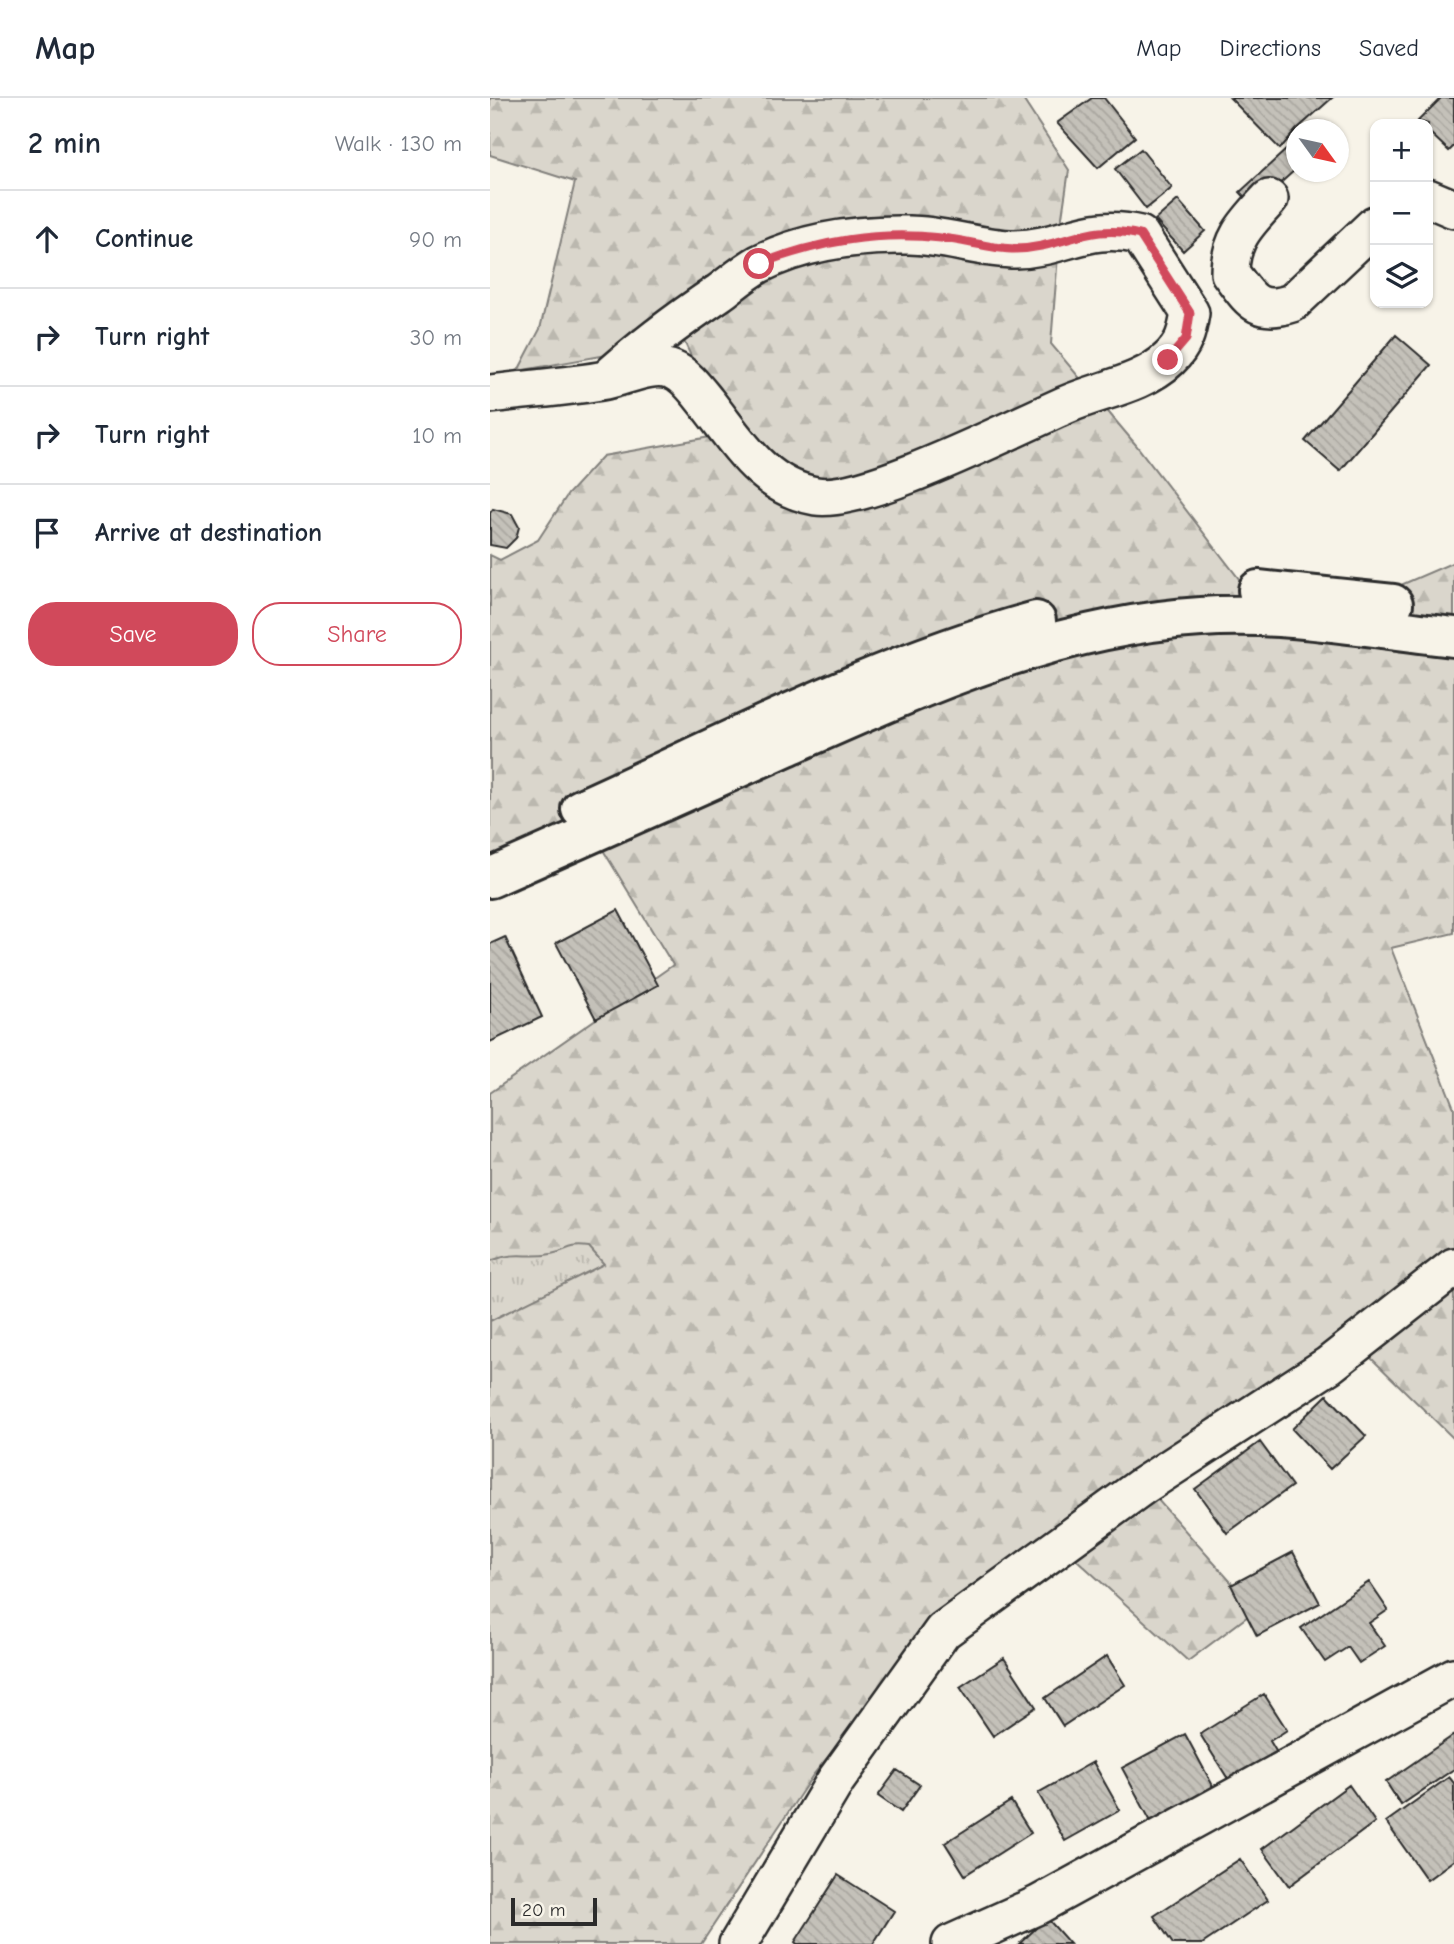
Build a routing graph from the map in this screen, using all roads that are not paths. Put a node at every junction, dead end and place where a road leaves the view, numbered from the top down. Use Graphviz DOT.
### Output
graph roads {
  1 [pos="1269,199"];
  2 [pos="1433,200"];
  3 [pos="1454,209"];
  4 [pos="1370,230"];
  5 [pos="606,380"];
  6 [pos="490,394"];
  7 [pos="1454,612"];
  8 [pos="1454,637"];
  9 [pos="490,850"];
  10 [pos="490,878"];
  11 [pos="1454,1266"];
  12 [pos="1454,1677"];
  13 [pos="738,1944"];
  14 [pos="951,1944"];
  1 -- 4 [label="street"];
  2 -- 3 [label="street"];
  5 -- 5 [label="street"];
  5 -- 6 [label="street"];
  7 -- 9 [label="highway"];
  8 -- 10 [label="highway"];
  11 -- 13 [label="street"];
  12 -- 14 [label="street"];
}
